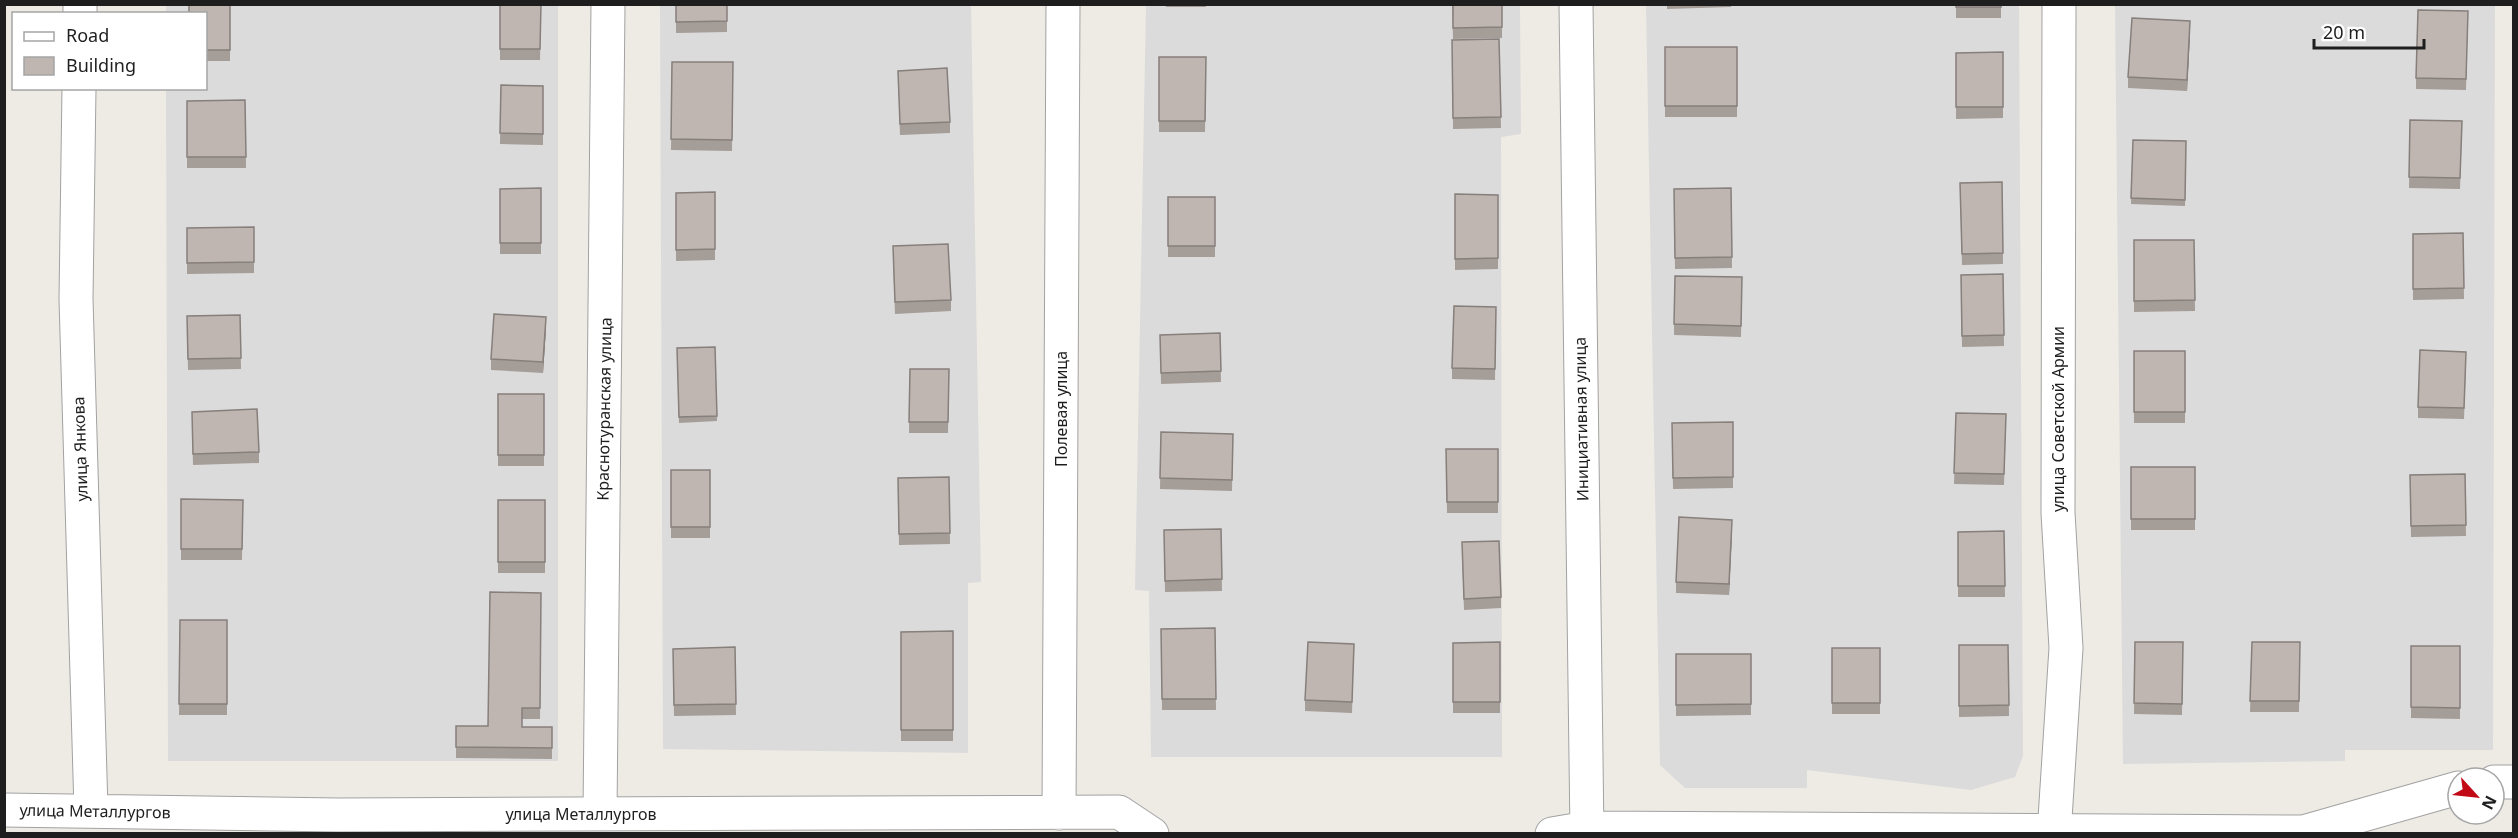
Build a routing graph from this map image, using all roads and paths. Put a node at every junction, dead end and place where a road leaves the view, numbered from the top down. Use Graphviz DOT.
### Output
graph roads {
  1 [pos="608,4"];
  2 [pos="1063,4"];
  3 [pos="1576,4"];
  4 [pos="2059,4"];
  5 [pos="79,90"];
  6 [pos="2446,791"];
  7 [pos="4,810"];
  8 [pos="91,810"];
  9 [pos="1059,813"];
  10 [pos="600,814"];
  11 [pos="36,822"];
  12 [pos="338,824"];
  13 [pos="539,824"];
  14 [pos="1587,831"];
  15 [pos="2054,831"];
  16 [pos="1152,834"];
  17 [pos="1552,834"];
  1 -- 10 [label="street, Краснотуранская улица"];
  2 -- 9 [label="street, Полевая улица"];
  3 -- 14 [label="street, Инициативная улица"];
  4 -- 15 [label="street, улица Советской Армии"];
  5 -- 8 [label="street, улица Янкова"];
  6 -- 15 [label="street"];
  7 -- 11 [label="street, улица Металлургов"];
  8 -- 11 [label="street, улица Металлургов"];
  8 -- 12 [label="street, улица Металлургов"];
  9 -- 10 [label="street, улица Металлургов"];
  9 -- 16 [label="street, улица Металлургов"];
  10 -- 13 [label="street, улица Металлургов"];
  12 -- 13 [label="street, улица Металлургов"];
  14 -- 15 [label="street"];
  14 -- 17 [label="street"];
}
